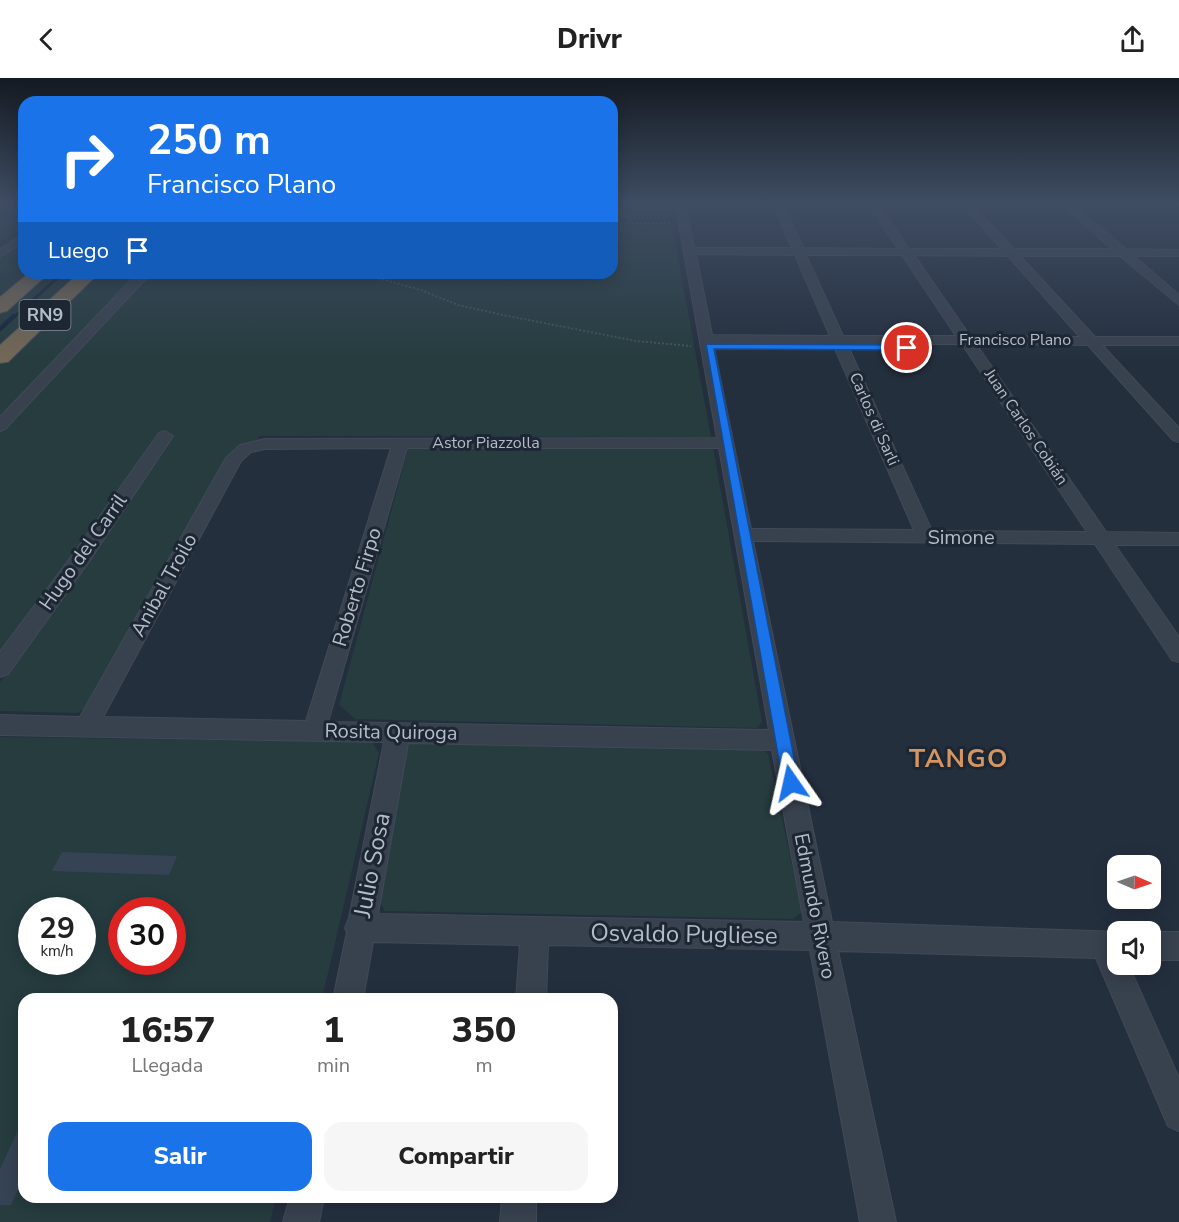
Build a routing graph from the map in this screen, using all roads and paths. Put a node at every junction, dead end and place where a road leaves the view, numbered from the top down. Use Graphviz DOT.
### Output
graph roads {
  1 [pos="691,255"];
  2 [pos="801,255"];
  3 [pos="909,255"];
  4 [pos="1014,255"];
  5 [pos="1126,255"];
  6 [pos="33,279"];
  7 [pos="84,279"];
  8 [pos="139,279"];
  9 [pos="381,279"];
  10 [pos="1179,301"];
  11 [pos="0,307"];
  12 [pos="1179,341"];
  13 [pos="708,343"];
  14 [pos="840,343"];
  15 [pos="970,344"];
  16 [pos="1095,345"];
  17 [pos="1179,350"];
  18 [pos="0,357"];
  19 [pos="0,426"];
  20 [pos="165,436"];
  21 [pos="1179,437"];
  22 [pos="401,443"];
  23 [pos="726,443"];
  24 [pos="246,448"];
  25 [pos="742,535"];
  26 [pos="926,537"];
  27 [pos="1102,538"];
  28 [pos="1179,539"];
  29 [pos="1179,654"];
  30 [pos="0,668"];
  31 [pos="0,725"];
  32 [pos="87,726"];
  33 [pos="314,731"];
  34 [pos="398,732"];
  35 [pos="782,740"];
  36 [pos="359,928"];
  37 [pos="535,931"];
  38 [pos="821,936"];
  39 [pos="1107,944"];
  40 [pos="1161,946"];
  41 [pos="1179,946"];
  42 [pos="1123,975"];
  43 [pos="349,993"];
  44 [pos="531,993"];
  45 [pos="1179,1115"];
  46 [pos="305,1203"];
  47 [pos="519,1203"];
  48 [pos="301,1222"];
  49 [pos="518,1222"];
  50 [pos="878,1222"];
  1 -- 13 [label="street, Edmundo Rivero"];
  2 -- 14 [label="street, Carlos di Sarli"];
  3 -- 15 [label="street, Juan Carlos Cobián"];
  4 -- 16 [label="street"];
  5 -- 10 [label="street"];
  6 -- 11 [label="highway, RN9"];
  7 -- 18 [label="highway, RN9"];
  8 -- 19 [label="street"];
  9 -- 13 [label="path"];
  12 -- 16 [label="street, Francisco Plano"];
  13 -- 14 [label="street, Francisco Plano"];
  13 -- 23 [label="street, Edmundo Rivero"];
  14 -- 15 [label="street, Francisco Plano"];
  14 -- 26 [label="street, Carlos di Sarli"];
  15 -- 16 [label="street, Francisco Plano"];
  15 -- 27 [label="street, Juan Carlos Cobián"];
  16 -- 17 [label="street, Francisco Plano"];
  16 -- 21 [label="street"];
  20 -- 30 [label="street, Hugo del Carril"];
  22 -- 23 [label="street, Astor Piazzolla"];
  22 -- 24 [label="street, Astor Piazzolla"];
  22 -- 33 [label="street, Roberto Firpo"];
  23 -- 25 [label="street, Edmundo Rivero"];
  24 -- 32 [label="street, Anibal Troilo"];
  25 -- 26 [label="street, Simone"];
  25 -- 35 [label="street, Edmundo Rivero"];
  26 -- 27 [label="street, Simone"];
  27 -- 28 [label="street, Simone"];
  27 -- 29 [label="street, Juan Carlos Cobián"];
  31 -- 32 [label="street, Rosita Quiroga"];
  32 -- 33 [label="street, Rosita Quiroga"];
  33 -- 34 [label="street, Rosita Quiroga"];
  34 -- 35 [label="street, Rosita Quiroga"];
  34 -- 36 [label="street, Julio Sosa"];
  35 -- 38 [label="street, Edmundo Rivero"];
  36 -- 37 [label="street, Osvaldo Pugliese"];
  36 -- 43 [label="street, Julio Sosa"];
  37 -- 38 [label="street, Osvaldo Pugliese"];
  37 -- 44 [label="street"];
  38 -- 39 [label="street, Osvaldo Pugliese"];
  38 -- 50 [label="street, Edmundo Rivero"];
  40 -- 41 [label="street"];
  42 -- 45 [label="street"];
  46 -- 48 [label="street"];
  47 -- 49 [label="street"];
}
